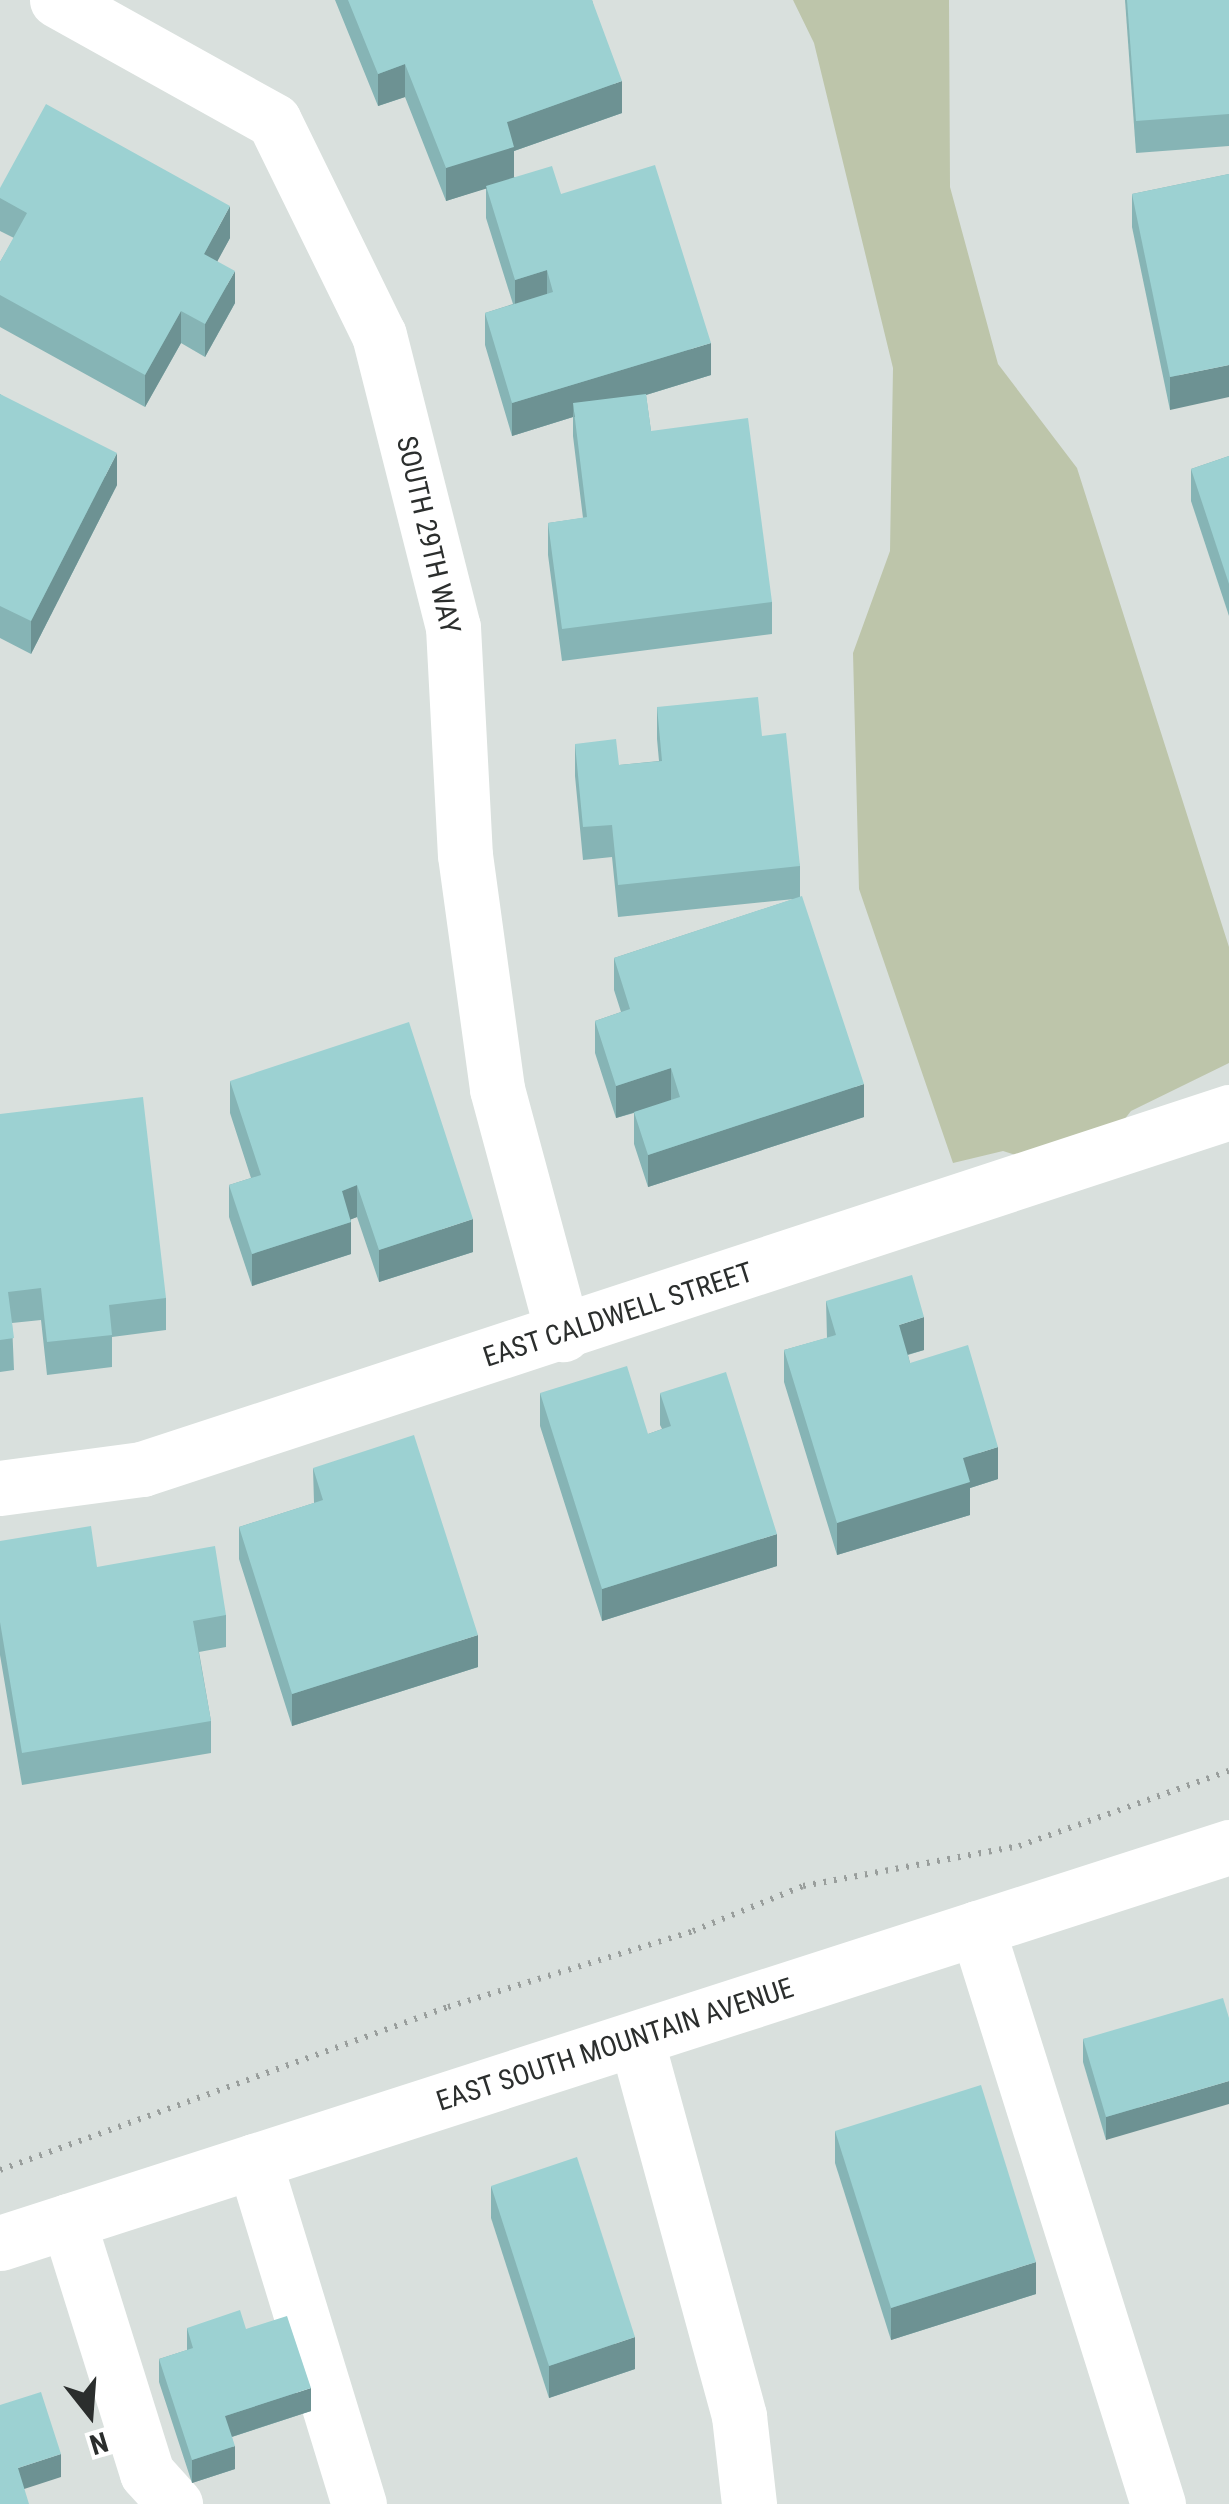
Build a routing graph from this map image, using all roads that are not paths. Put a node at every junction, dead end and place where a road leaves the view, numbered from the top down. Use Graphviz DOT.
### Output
graph roads {
  1 [pos="57,0"];
  2 [pos="1229,1112"];
  3 [pos="563,1334"];
  4 [pos="0,1488"];
  5 [pos="1226,1858"];
  6 [pos="977,1928"];
  7 [pos="636,2039"];
  8 [pos="254,2161"];
  9 [pos="68,2221"];
  10 [pos="0,2242"];
  11 [pos="175,2504"];
  12 [pos="358,2504"];
  13 [pos="749,2504"];
  14 [pos="1158,2504"];
  1 -- 3 [label="street, SOUTH 29TH WAY"];
  2 -- 3 [label="street, EAST CALDWELL STREET"];
  3 -- 4 [label="street, EAST CALDWELL STREET"];
  5 -- 6 [label="street, EAST SOUTH MOUNTAIN AVENUE"];
  6 -- 7 [label="street, EAST SOUTH MOUNTAIN AVENUE"];
  6 -- 14 [label="street"];
  7 -- 8 [label="street, EAST SOUTH MOUNTAIN AVENUE"];
  7 -- 13 [label="street"];
  8 -- 9 [label="street, EAST SOUTH MOUNTAIN AVENUE"];
  8 -- 12 [label="street"];
  9 -- 10 [label="street, EAST SOUTH MOUNTAIN AVENUE"];
  9 -- 11 [label="street"];
}
